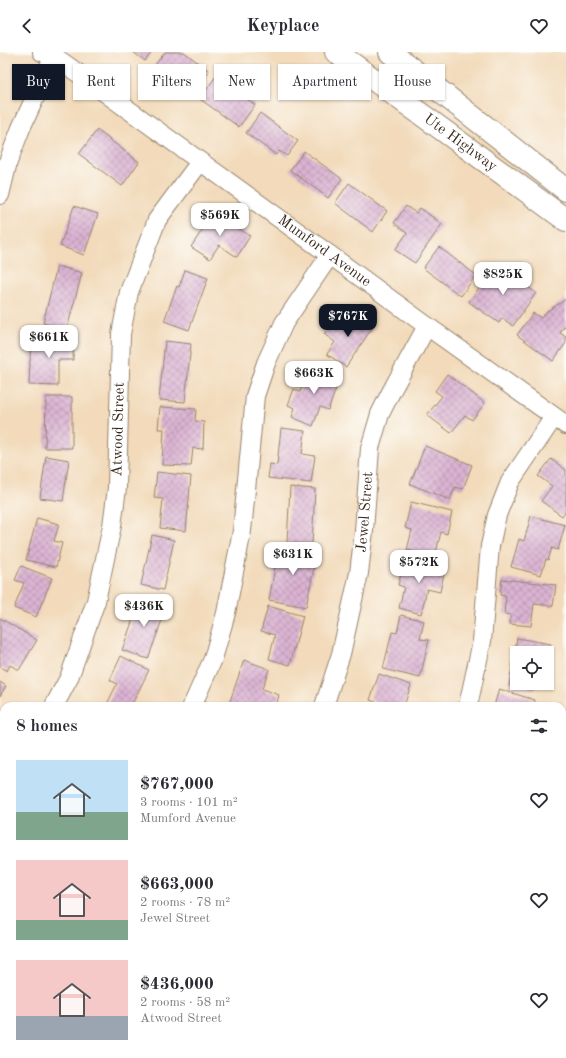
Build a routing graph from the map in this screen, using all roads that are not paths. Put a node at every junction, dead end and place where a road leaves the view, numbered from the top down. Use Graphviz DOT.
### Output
graph roads {
  1 [pos="336,52"];
  2 [pos="390,52"];
  3 [pos="48,54"];
  4 [pos="200,162"];
  5 [pos="566,190"];
  6 [pos="0,195"];
  7 [pos="566,220"];
  8 [pos="330,255"];
  9 [pos="427,326"];
  10 [pos="560,421"];
  11 [pos="56,702"];
  12 [pos="194,702"];
  13 [pos="325,702"];
  14 [pos="469,702"];
  1 -- 7 [label="main road, Ute Highway"];
  2 -- 5 [label="main road, Ute Highway"];
  3 -- 4 [label="street, Mumford Avenue"];
  3 -- 6 [label="street"];
  4 -- 8 [label="street, Mumford Avenue"];
  4 -- 11 [label="street, Atwood Street"];
  8 -- 9 [label="street, Mumford Avenue"];
  8 -- 12 [label="street"];
  9 -- 10 [label="street, Mumford Avenue"];
  9 -- 13 [label="street, Jewel Street"];
  10 -- 14 [label="street"];
}
